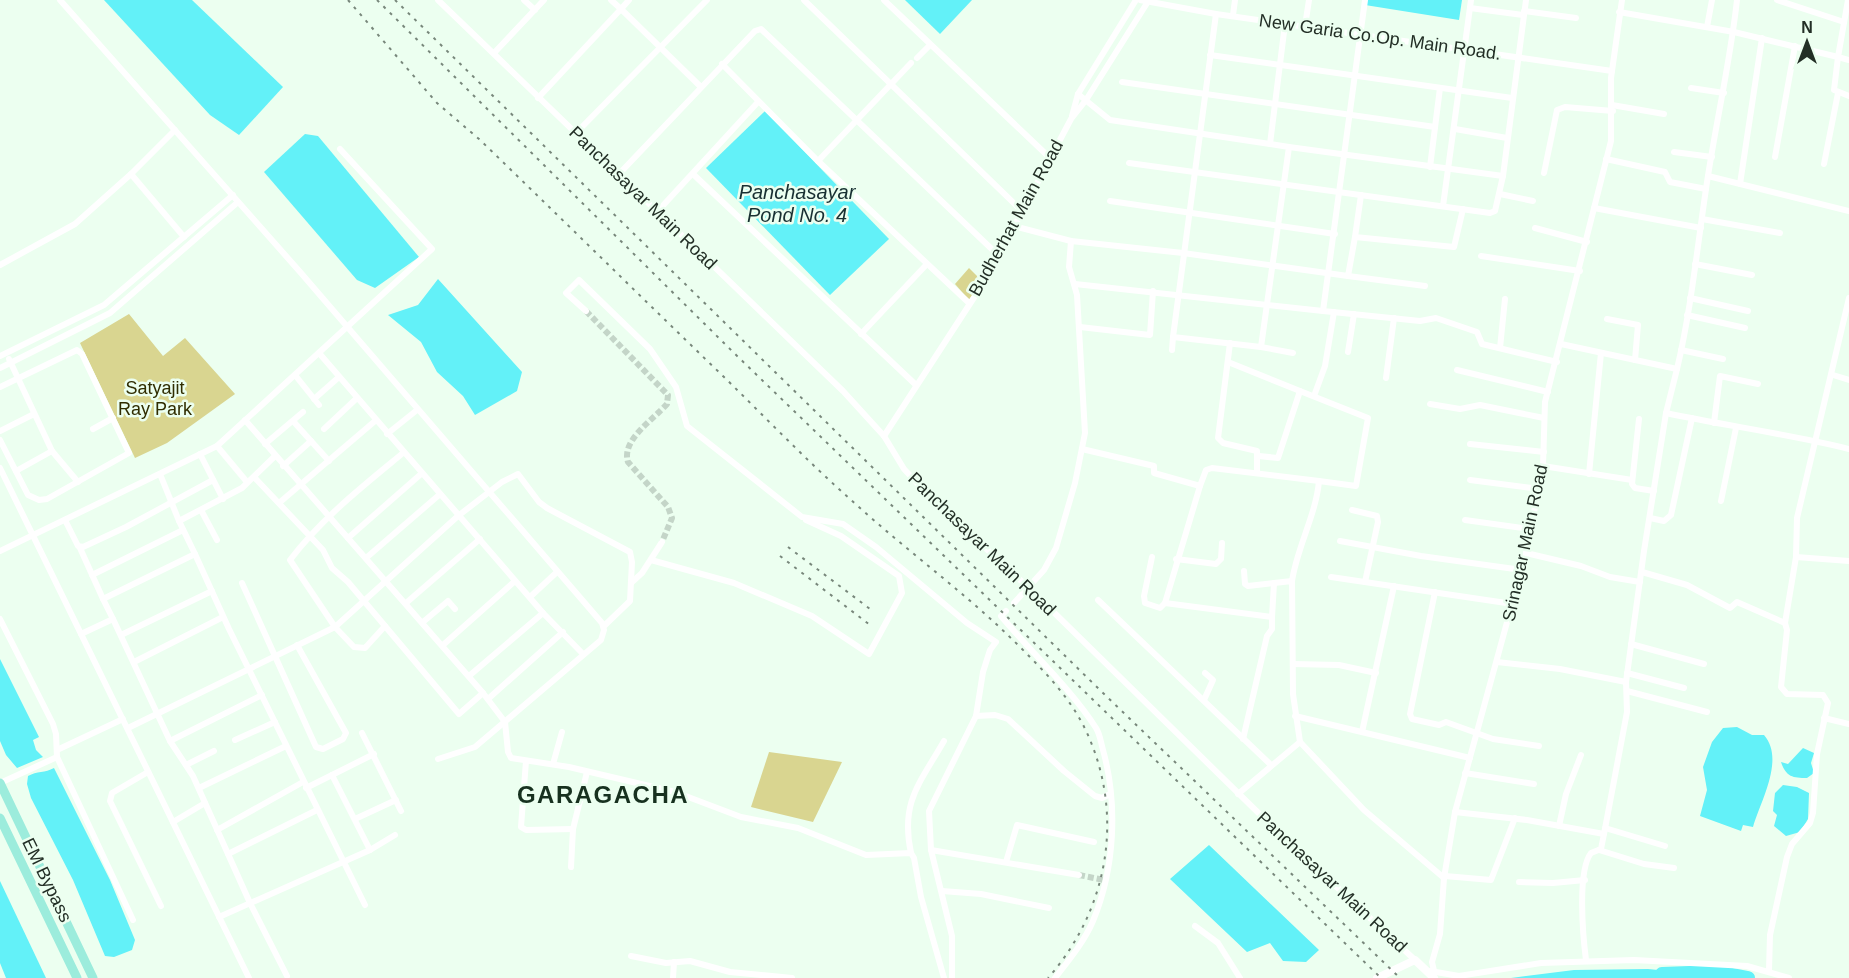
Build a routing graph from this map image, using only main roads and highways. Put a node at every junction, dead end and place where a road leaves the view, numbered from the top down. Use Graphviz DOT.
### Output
graph roads {
  1 [pos="0,783"];
  2 [pos="0,818"];
  3 [pos="77,978"];
  4 [pos="93,978"];
  1 -- 4 [label="main road, EM Bypass"];
  2 -- 3 [label="main road"];
}
